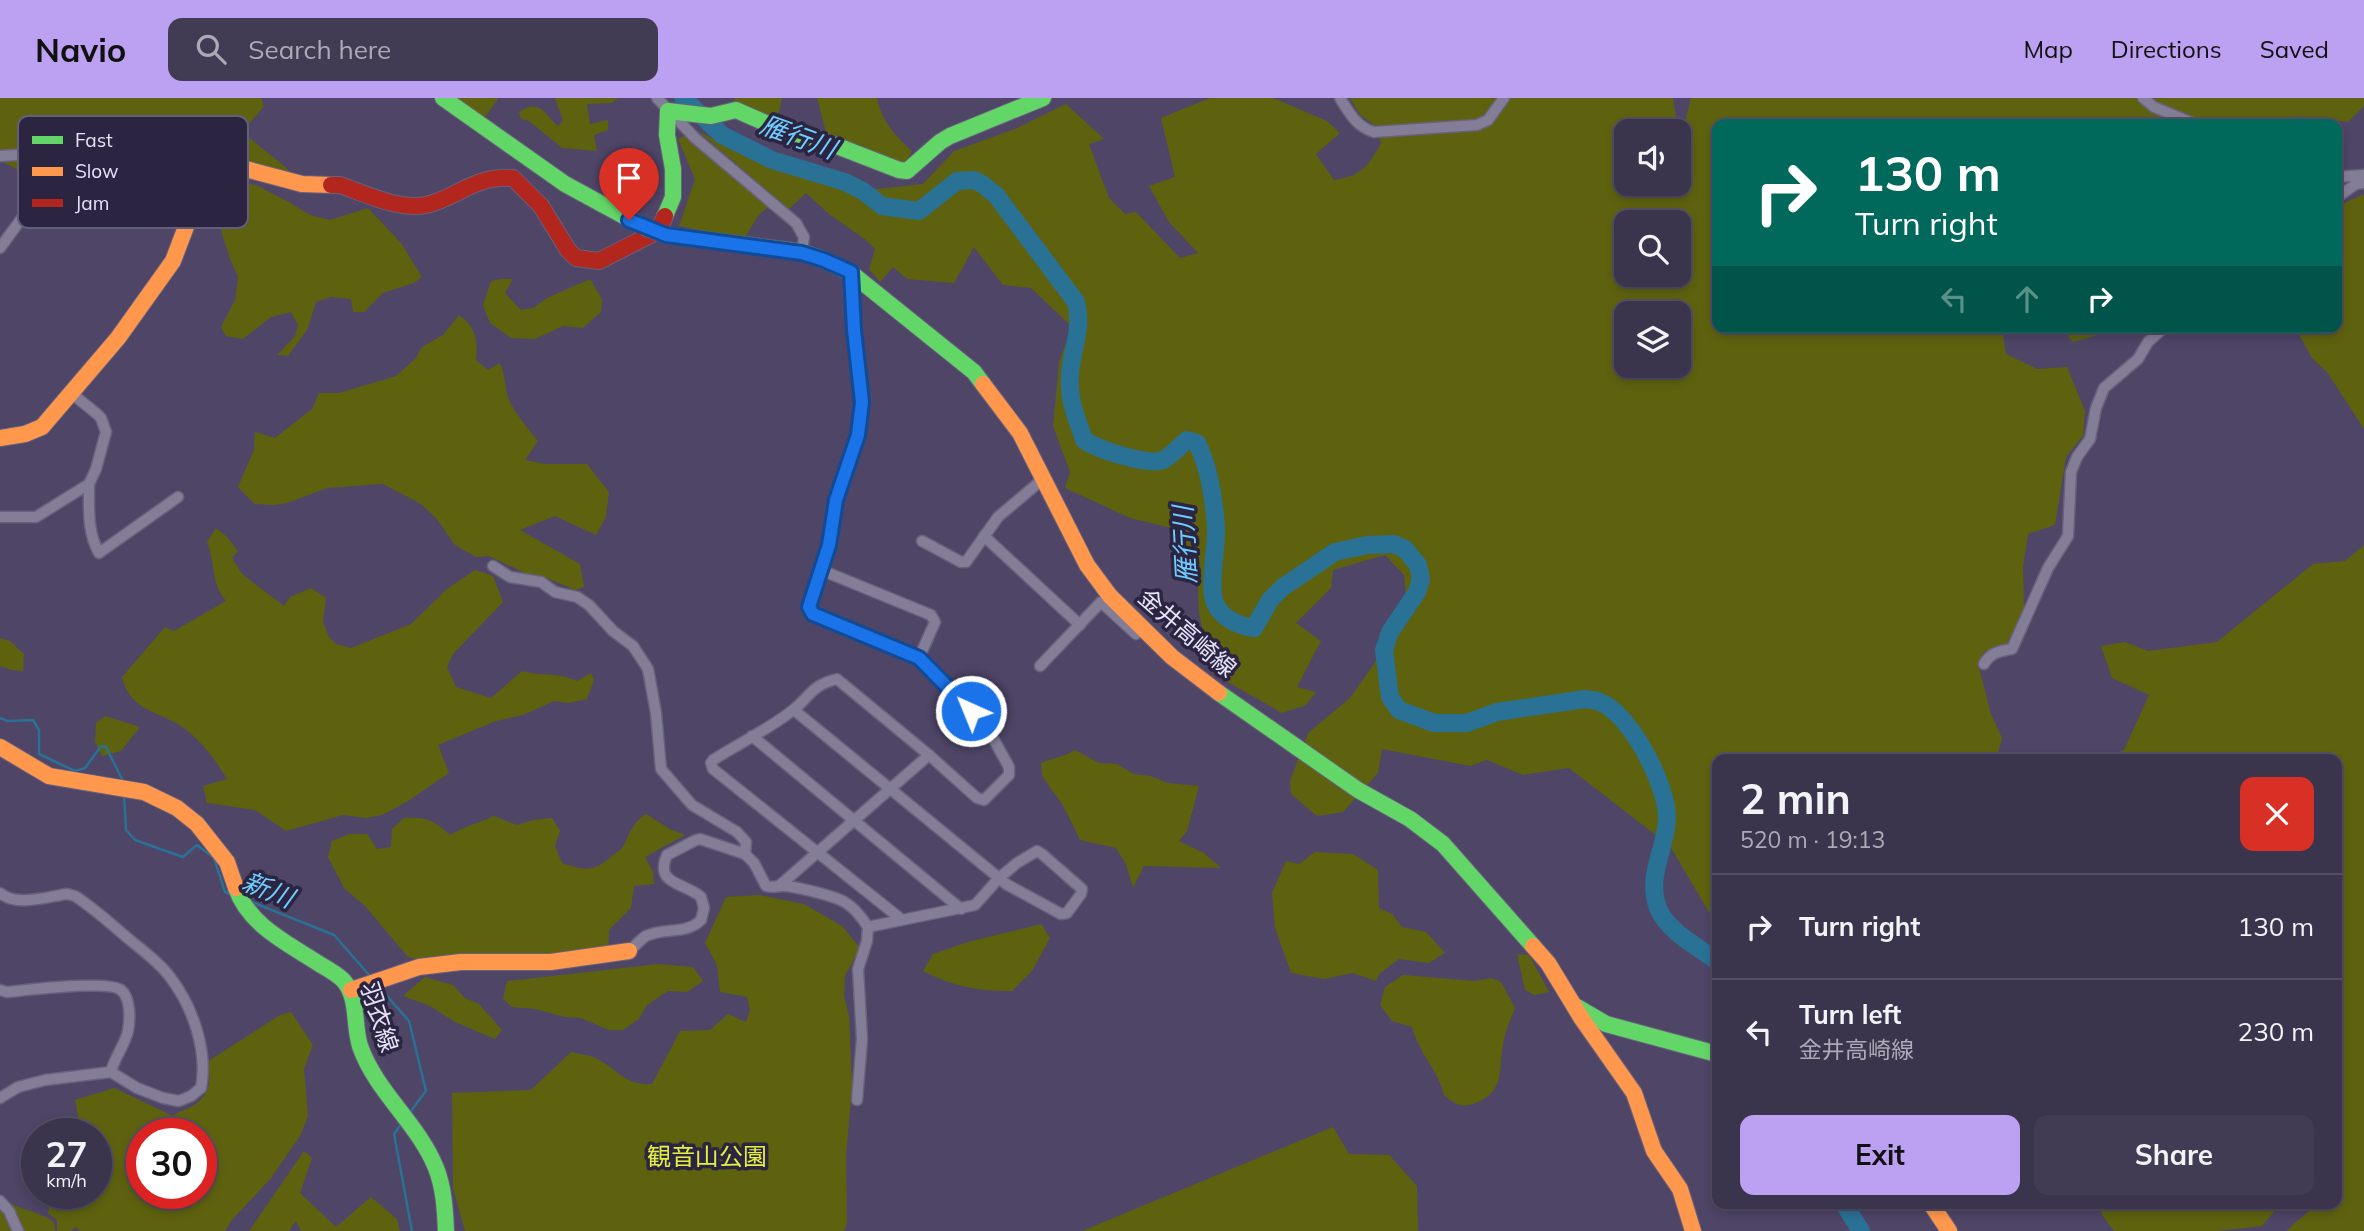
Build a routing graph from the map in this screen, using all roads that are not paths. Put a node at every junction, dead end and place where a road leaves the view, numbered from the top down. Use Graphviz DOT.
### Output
graph roads {
  1 [pos="443,98"];
  2 [pos="657,98"];
  3 [pos="1043,98"];
  4 [pos="1340,98"];
  5 [pos="1504,98"];
  6 [pos="2143,98"];
  7 [pos="668,111"];
  8 [pos="2183,119"];
  9 [pos="18,155"];
  10 [pos="0,156"];
  11 [pos="248,170"];
  12 [pos="2364,175"];
  13 [pos="2342,177"];
  14 [pos="2364,183"];
  15 [pos="2342,194"];
  16 [pos="18,223"];
  17 [pos="186,228"];
  18 [pos="0,248"];
  19 [pos="802,253"];
  20 [pos="851,272"];
  21 [pos="2158,333"];
  22 [pos="70,392"];
  23 [pos="0,438"];
  24 [pos="1044,479"];
  25 [pos="89,484"];
  26 [pos="178,497"];
  27 [pos="0,517"];
  28 [pos="984,536"];
  29 [pos="922,541"];
  30 [pos="493,566"];
  31 [pos="821,570"];
  32 [pos="1080,625"];
  33 [pos="1143,628"];
  34 [pos="919,658"];
  35 [pos="1984,664"];
  36 [pos="1040,666"];
  37 [pos="794,710"];
  38 [pos="752,736"];
  39 [pos="0,747"];
  40 [pos="929,755"];
  41 [pos="890,788"];
  42 [pos="853,821"];
  43 [pos="816,852"];
  44 [pos="745,854"];
  45 [pos="999,878"];
  46 [pos="779,886"];
  47 [pos="0,893"];
  48 [pos="961,909"];
  49 [pos="901,919"];
  50 [pos="868,927"];
  51 [pos="629,951"];
  52 [pos="0,990"];
  53 [pos="351,990"];
  54 [pos="1575,1006"];
  55 [pos="1712,1053"];
  56 [pos="111,1072"];
  57 [pos="0,1098"];
  58 [pos="857,1100"];
  59 [pos="0,1201"];
  60 [pos="1934,1209"];
  61 [pos="18,1231"];
  62 [pos="446,1231"];
  63 [pos="1693,1231"];
  64 [pos="1949,1231"];
  1 -- 19 [label="street, 金井高崎線, bridge"];
  2 -- 7 [label="street"];
  3 -- 7 [label="street"];
  4 -- 5 [label="street"];
  6 -- 8 [label="street"];
  7 -- 11 [label="street"];
  7 -- 19 [label="street"];
  9 -- 10 [label="street"];
  12 -- 13 [label="street"];
  14 -- 15 [label="street"];
  16 -- 18 [label="street"];
  17 -- 22 [label="street"];
  19 -- 20 [label="street, 金井高崎線"];
  20 -- 24 [label="street, 金井高崎線"];
  20 -- 31 [label="street"];
  21 -- 35 [label="street"];
  22 -- 23 [label="street"];
  22 -- 25 [label="street"];
  24 -- 28 [label="street"];
  24 -- 33 [label="street, 金井高崎線"];
  25 -- 26 [label="street"];
  25 -- 27 [label="street"];
  28 -- 29 [label="street"];
  28 -- 32 [label="street"];
  30 -- 44 [label="street"];
  31 -- 34 [label="street"];
  31 -- 34 [label="street"];
  32 -- 33 [label="street"];
  32 -- 36 [label="street"];
  33 -- 54 [label="street, 金井高崎線"];
  34 -- 40 [label="street"];
  37 -- 38 [label="street"];
  37 -- 40 [label="street"];
  37 -- 41 [label="street"];
  38 -- 42 [label="street"];
  38 -- 43 [label="street"];
  39 -- 53 [label="street, 羽衣線"];
  40 -- 41 [label="street"];
  41 -- 42 [label="street"];
  41 -- 45 [label="street"];
  42 -- 43 [label="street"];
  42 -- 48 [label="street"];
  43 -- 46 [label="street"];
  43 -- 49 [label="street"];
  44 -- 46 [label="street"];
  44 -- 51 [label="street"];
  45 -- 45 [label="street"];
  45 -- 48 [label="street"];
  46 -- 50 [label="street"];
  47 -- 56 [label="street"];
  48 -- 49 [label="street"];
  49 -- 50 [label="street"];
  50 -- 58 [label="street"];
  51 -- 53 [label="street"];
  52 -- 56 [label="street"];
  53 -- 62 [label="street, 羽衣線"];
  54 -- 55 [label="street, 金井高崎線"];
  54 -- 63 [label="street"];
  56 -- 57 [label="street"];
  59 -- 61 [label="street"];
  60 -- 64 [label="street"];
}
